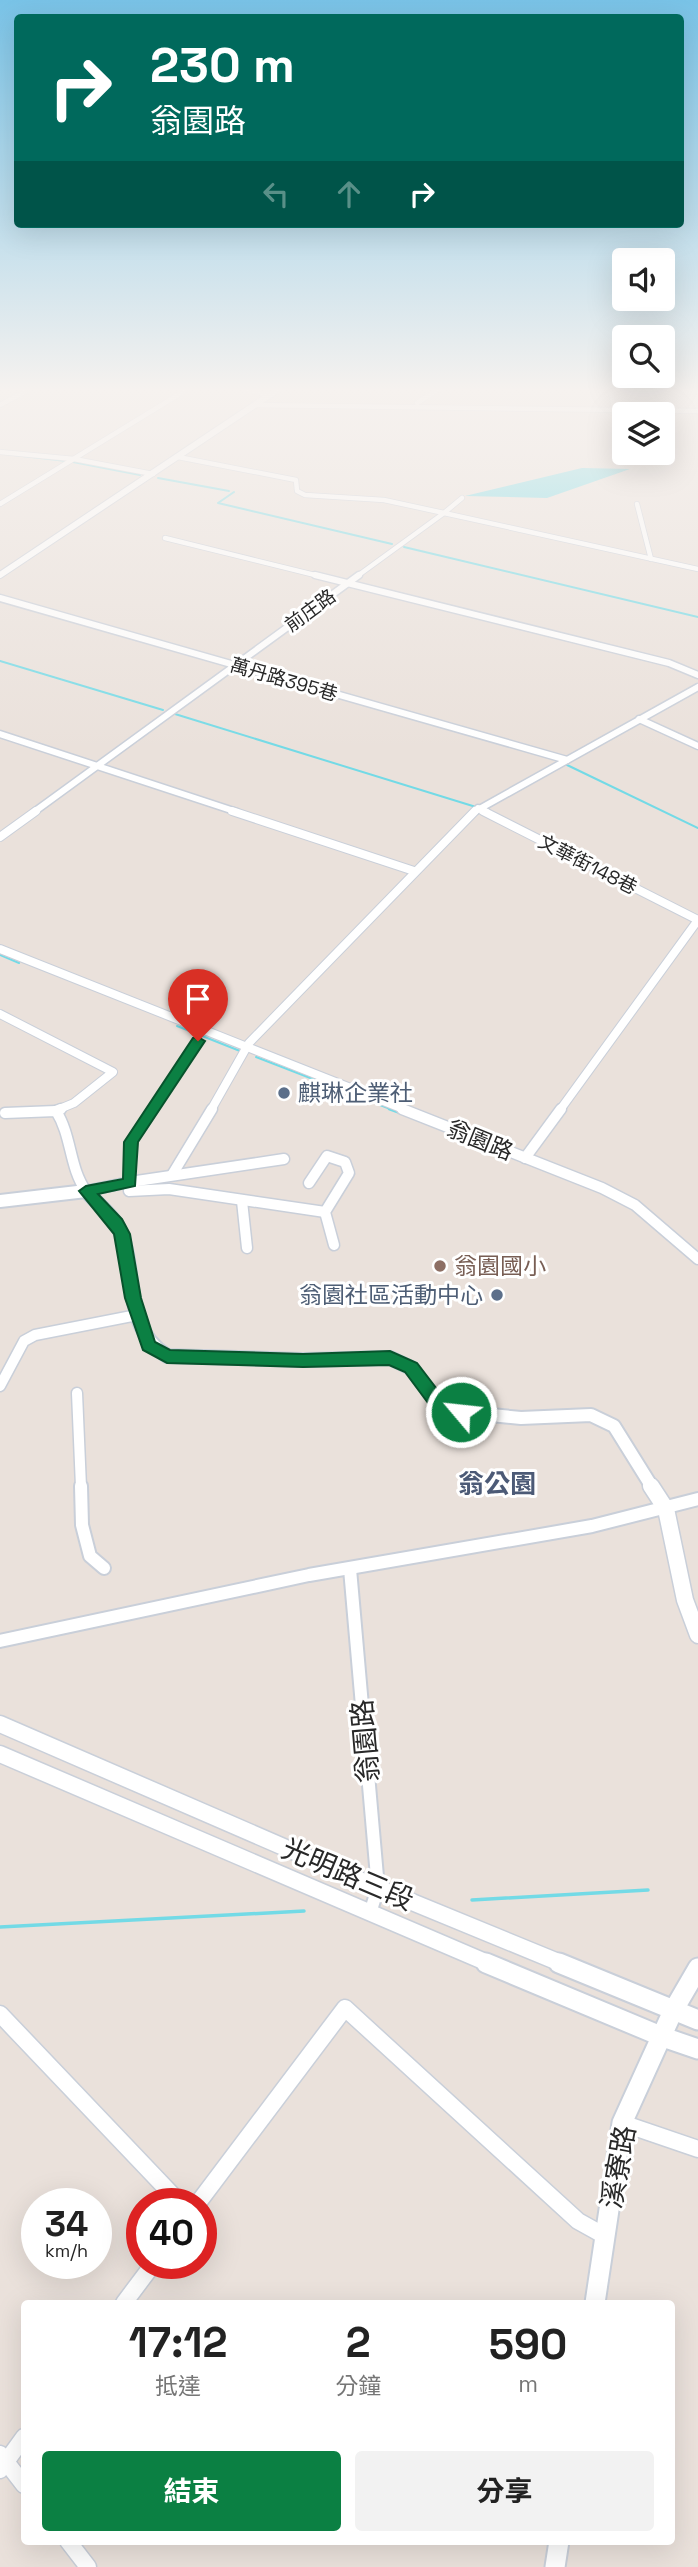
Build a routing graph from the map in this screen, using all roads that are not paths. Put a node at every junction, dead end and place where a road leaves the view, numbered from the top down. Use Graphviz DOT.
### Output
graph roads {
  1 [pos="99,510"];
  2 [pos="429,510"];
  3 [pos="448,510"];
  4 [pos="638,510"];
  5 [pos="444,513"];
  6 [pos="165,538"];
  7 [pos="650,559"];
  8 [pos="698,569"];
  9 [pos="0,575"];
  10 [pos="347,583"];
  11 [pos="0,598"];
  12 [pos="234,665"];
  13 [pos="698,675"];
  14 [pos="698,687"];
  15 [pos="639,719"];
  16 [pos="0,734"];
  17 [pos="698,746"];
  18 [pos="567,760"];
  19 [pos="98,765"];
  20 [pos="480,807"];
  21 [pos="0,837"];
  22 [pos="414,871"];
  23 [pos="698,920"];
  24 [pos="0,949"];
  25 [pos="0,1014"];
  26 [pos="198,1041"];
  27 [pos="247,1048"];
  28 [pos="56,1111"];
  29 [pos="2,1114"];
  30 [pos="284,1158"];
  31 [pos="525,1158"];
  32 [pos="172,1175"];
  33 [pos="130,1182"];
  34 [pos="309,1183"];
  35 [pos="86,1191"];
  36 [pos="0,1201"];
  37 [pos="242,1201"];
  38 [pos="326,1212"];
  39 [pos="334,1245"];
  40 [pos="247,1248"];
  41 [pos="698,1259"];
  42 [pos="137,1315"];
  43 [pos="0,1386"];
  44 [pos="77,1393"];
  45 [pos="698,1499"];
  46 [pos="666,1509"];
  47 [pos="104,1568"];
  48 [pos="350,1569"];
  49 [pos="692,1600"];
  50 [pos="698,1635"];
  51 [pos="0,1641"];
  52 [pos="0,1724"];
  53 [pos="0,1754"];
  54 [pos="378,1888"];
  55 [pos="370,1913"];
  56 [pos="698,1968"];
  57 [pos="673,2011"];
  58 [pos="0,2014"];
  59 [pos="698,2020"];
  60 [pos="663,2037"];
  61 [pos="698,2049"];
  62 [pos="622,2123"];
  63 [pos="698,2149"];
  64 [pos="166,2188"];
  65 [pos="209,2188"];
  66 [pos="606,2237"];
  67 [pos="142,2279"];
  68 [pos="126,2300"];
  69 [pos="596,2300"];
  70 [pos="21,2440"];
  71 [pos="2,2462"];
  72 [pos="21,2482"];
  73 [pos="71,2545"];
  74 [pos="558,2545"];
  75 [pos="88,2567"];
  76 [pos="555,2567"];
  1 -- 9 [label="street"];
  2 -- 5 [label="street"];
  3 -- 5 [label="street, 前庄路"];
  4 -- 7 [label="street"];
  5 -- 7 [label="street"];
  5 -- 10 [label="street, 前庄路"];
  6 -- 10 [label="street"];
  7 -- 8 [label="street"];
  10 -- 12 [label="street, 前庄路"];
  10 -- 13 [label="street"];
  11 -- 12 [label="street, 萬丹路395巷"];
  12 -- 18 [label="street, 萬丹路395巷"];
  12 -- 19 [label="street, 前庄路"];
  14 -- 15 [label="street"];
  15 -- 17 [label="street"];
  15 -- 18 [label="street"];
  16 -- 19 [label="street"];
  18 -- 20 [label="street"];
  19 -- 21 [label="street, 前庄路"];
  19 -- 22 [label="street"];
  20 -- 22 [label="street"];
  20 -- 23 [label="street, 文華街148巷"];
  22 -- 27 [label="street"];
  23 -- 31 [label="street"];
  24 -- 27 [label="street, 翁園路"];
  25 -- 28 [label="street"];
  26 -- 33 [label="street"];
  27 -- 31 [label="street, 翁園路"];
  27 -- 32 [label="street"];
  28 -- 29 [label="street"];
  28 -- 35 [label="street"];
  30 -- 32 [label="street"];
  31 -- 41 [label="street, 翁園路"];
  32 -- 33 [label="street"];
  33 -- 35 [label="street"];
  33 -- 37 [label="street"];
  34 -- 38 [label="street"];
  35 -- 36 [label="street"];
  35 -- 42 [label="street"];
  37 -- 38 [label="street"];
  37 -- 40 [label="street"];
  38 -- 39 [label="street"];
  42 -- 43 [label="street"];
  42 -- 46 [label="street"];
  44 -- 47 [label="street"];
  45 -- 46 [label="street"];
  46 -- 48 [label="street"];
  46 -- 49 [label="street"];
  48 -- 51 [label="street"];
  48 -- 54 [label="street, 翁園路"];
  49 -- 50 [label="street"];
  52 -- 54 [label="street, 光明路三段"];
  53 -- 55 [label="street, 光明路三段"];
  54 -- 55 [label="street, 翁園路"];
  54 -- 57 [label="street, 光明路三段"];
  55 -- 60 [label="street, 光明路三段"];
  56 -- 57 [label="street"];
  57 -- 59 [label="street, 光明路三段"];
  57 -- 60 [label="street, 溪寮路"];
  58 -- 64 [label="street"];
  60 -- 61 [label="street, 光明路三段"];
  60 -- 62 [label="street, 溪寮路"];
  62 -- 63 [label="street"];
  62 -- 66 [label="street, 溪寮路"];
  65 -- 66 [label="street"];
  66 -- 69 [label="street, 溪寮路"];
  67 -- 68 [label="street"];
  70 -- 71 [label="street"];
  71 -- 72 [label="street"];
  73 -- 75 [label="street"];
  74 -- 76 [label="street"];
}
